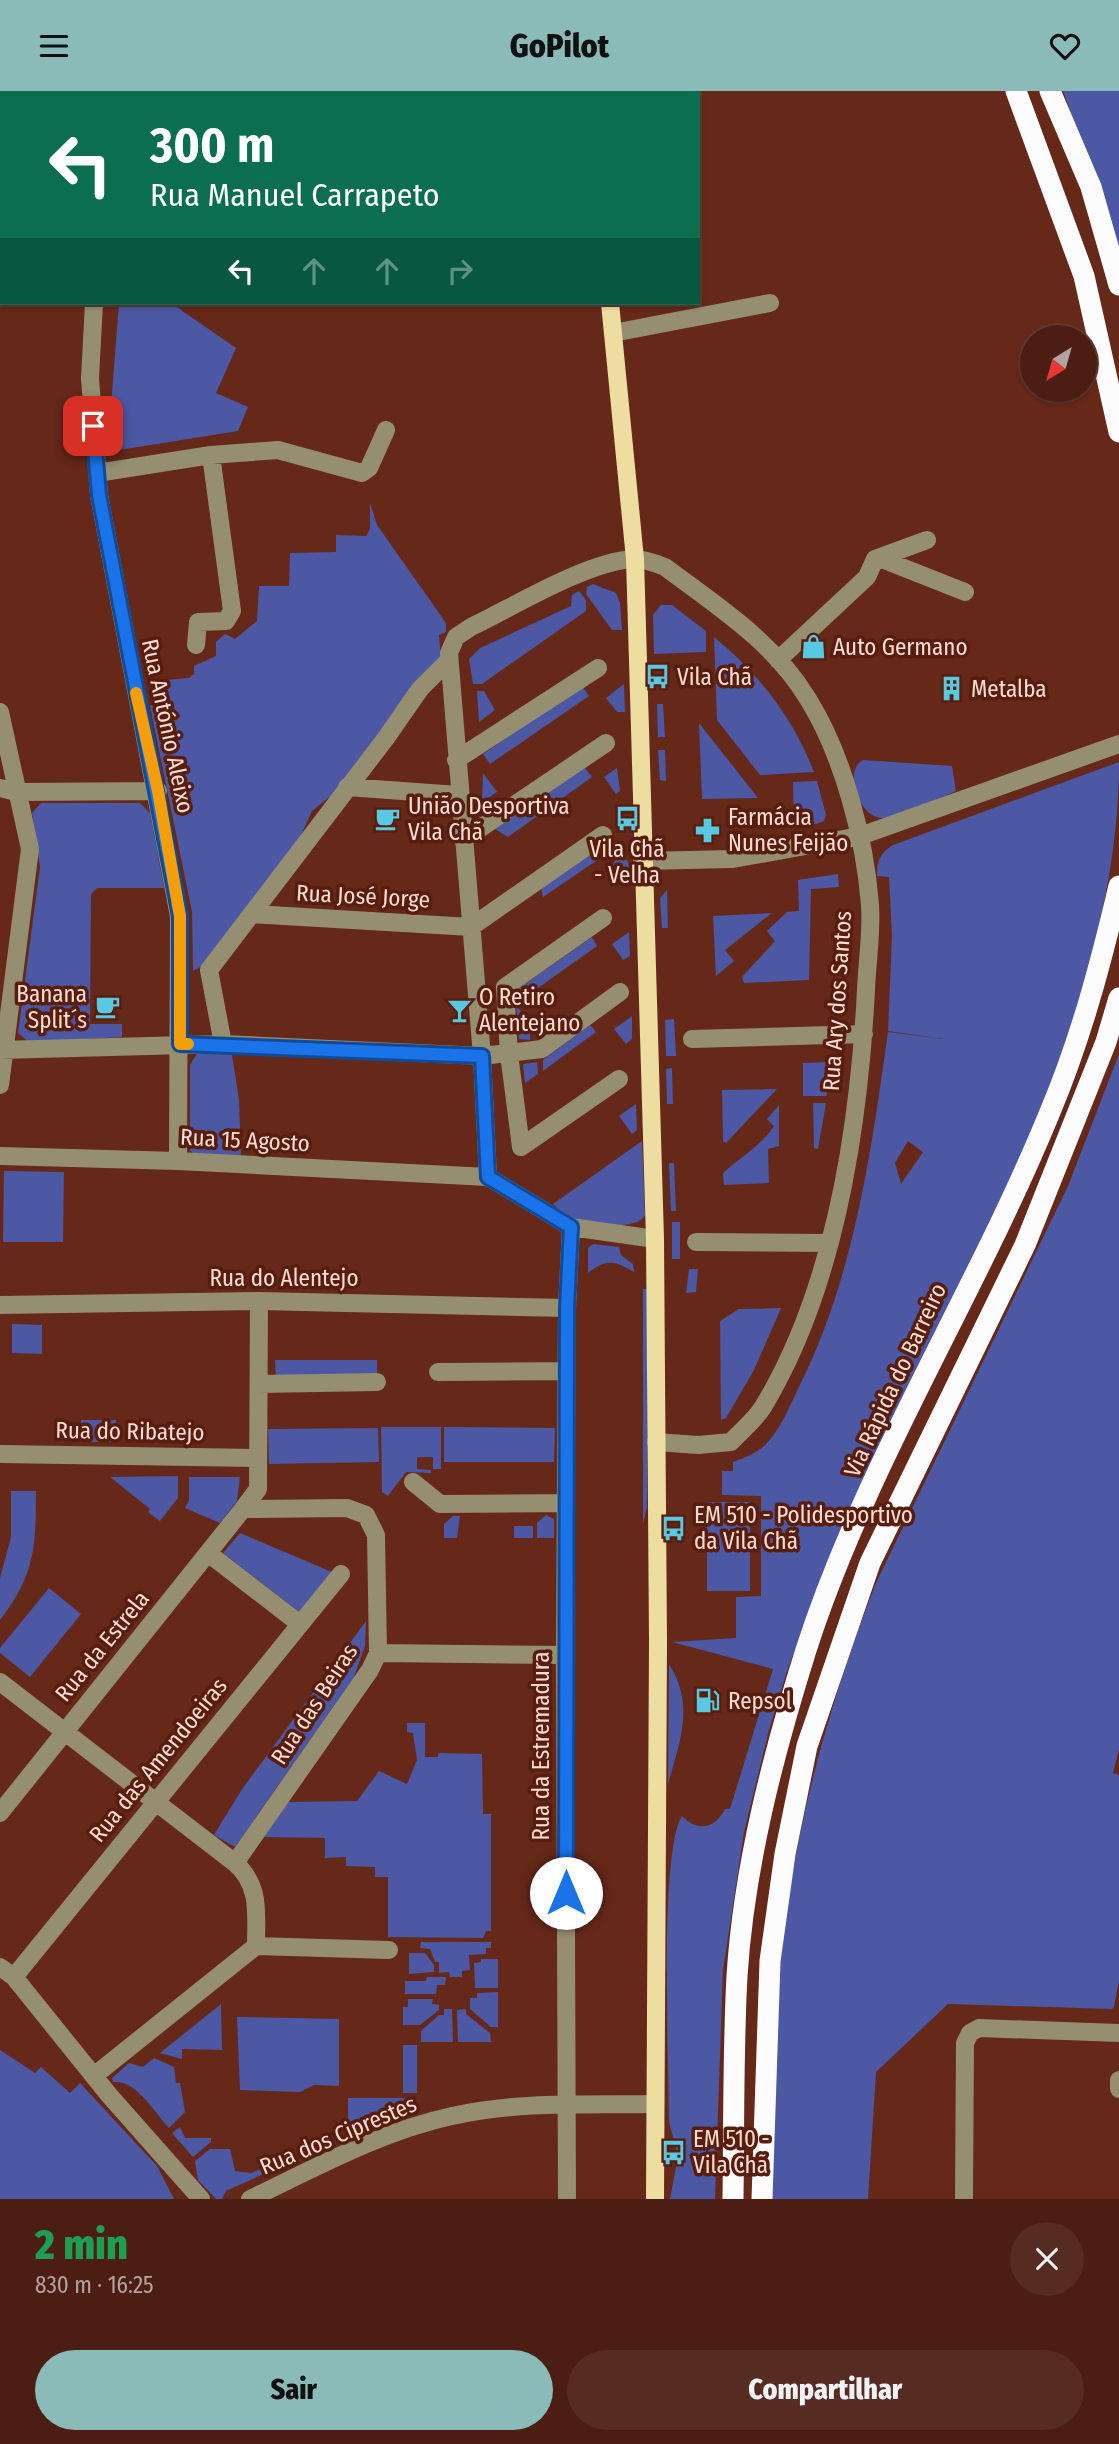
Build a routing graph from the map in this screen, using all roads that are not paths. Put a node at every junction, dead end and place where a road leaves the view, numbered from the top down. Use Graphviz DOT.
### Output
graph roads {
  1 [pos="1016,91"];
  2 [pos="1050,91"];
  3 [pos="1119,285"];
  4 [pos="770,303"];
  5 [pos="94,305"];
  6 [pos="610,305"];
  7 [pos="613,334"];
  8 [pos="387,430"];
  9 [pos="1119,432"];
  10 [pos="211,455"];
  11 [pos="97,473"];
  12 [pos="927,540"];
  13 [pos="879,558"];
  14 [pos="635,559"];
  15 [pos="965,592"];
  16 [pos="197,645"];
  17 [pos="778,660"];
  18 [pos="448,661"];
  19 [pos="598,668"];
  20 [pos="0,712"];
  21 [pos="606,743"];
  22 [pos="1119,744"];
  23 [pos="456,760"];
  24 [pos="347,787"];
  25 [pos="8,790"];
  26 [pos="158,791"];
  27 [pos="458,795"];
  28 [pos="603,835"];
  29 [pos="860,836"];
  30 [pos="463,840"];
  31 [pos="642,861"];
  32 [pos="1119,886"];
  33 [pos="252,914"];
  34 [pos="603,918"];
  35 [pos="471,927"];
  36 [pos="620,992"];
  37 [pos="1119,998"];
  38 [pos="864,1034"];
  39 [pos="692,1039"];
  40 [pos="180,1044"];
  41 [pos="223,1044"];
  42 [pos="3,1051"];
  43 [pos="509,1054"];
  44 [pos="482,1056"];
  45 [pos="619,1079"];
  46 [pos="0,1086"];
  47 [pos="0,1156"];
  48 [pos="178,1161"];
  49 [pos="488,1177"];
  50 [pos="571,1227"];
  51 [pos="655,1239"];
  52 [pos="696,1242"];
  53 [pos="827,1243"];
  54 [pos="259,1301"];
  55 [pos="0,1305"];
  56 [pos="567,1308"];
  57 [pos="566,1371"];
  58 [pos="438,1373"];
  59 [pos="377,1382"];
  60 [pos="259,1384"];
  61 [pos="656,1442"];
  62 [pos="0,1454"];
  63 [pos="258,1458"];
  64 [pos="413,1482"];
  65 [pos="566,1503"];
  66 [pos="243,1509"];
  67 [pos="208,1553"];
  68 [pos="341,1574"];
  69 [pos="300,1624"];
  70 [pos="378,1653"];
  71 [pos="565,1655"];
  72 [pos="0,1682"];
  73 [pos="65,1732"];
  74 [pos="156,1802"];
  75 [pos="0,1813"];
  76 [pos="235,1863"];
  77 [pos="256,1946"];
  78 [pos="389,1950"];
  79 [pos="7,1972"];
  80 [pos="1119,2033"];
  81 [pos="95,2074"];
  82 [pos="1119,2081"];
  83 [pos="1119,2089"];
  84 [pos="567,2104"];
  85 [pos="655,2104"];
  86 [pos="274,2194"];
  87 [pos="201,2199"];
  88 [pos="250,2199"];
  89 [pos="567,2199"];
  90 [pos="655,2199"];
  91 [pos="733,2199"];
  92 [pos="762,2199"];
  93 [pos="964,2199"];
  1 -- 9 [label="highway"];
  2 -- 3 [label="highway"];
  4 -- 7 [label="street"];
  5 -- 11 [label="street, Rua António Aleixo"];
  6 -- 7 [label="main road"];
  7 -- 14 [label="main road"];
  8 -- 10 [label="street"];
  10 -- 11 [label="street"];
  10 -- 16 [label="street"];
  11 -- 26 [label="street, Rua António Aleixo"];
  12 -- 13 [label="street"];
  13 -- 15 [label="street"];
  13 -- 17 [label="street"];
  14 -- 17 [label="street, Rua Ary dos Santos"];
  14 -- 18 [label="street"];
  14 -- 31 [label="main road"];
  17 -- 29 [label="street, Rua Ary dos Santos"];
  18 -- 23 [label="street"];
  18 -- 24 [label="street"];
  19 -- 23 [label="street"];
  20 -- 25 [label="street"];
  21 -- 30 [label="street"];
  22 -- 29 [label="street"];
  23 -- 27 [label="street"];
  24 -- 27 [label="street"];
  24 -- 33 [label="street"];
  25 -- 26 [label="street"];
  25 -- 42 [label="street"];
  26 -- 40 [label="street, Rua António Aleixo"];
  27 -- 30 [label="street"];
  28 -- 35 [label="street"];
  29 -- 31 [label="street"];
  29 -- 38 [label="street, Rua Ary dos Santos"];
  30 -- 35 [label="street"];
  31 -- 51 [label="main road"];
  32 -- 91 [label="highway, Via Rápida do Barreiro"];
  33 -- 35 [label="street, Rua José Jorge"];
  33 -- 41 [label="street"];
  34 -- 43 [label="street"];
  35 -- 44 [label="street"];
  36 -- 43 [label="street"];
  37 -- 92 [label="highway"];
  38 -- 39 [label="street"];
  38 -- 53 [label="street, Rua Ary dos Santos"];
  40 -- 41 [label="street"];
  40 -- 42 [label="street"];
  40 -- 48 [label="street, Rua António Aleixo"];
  41 -- 44 [label="street"];
  42 -- 46 [label="street"];
  43 -- 44 [label="street"];
  43 -- 45 [label="street"];
  44 -- 49 [label="street"];
  47 -- 48 [label="street, Rua 15 Agosto"];
  48 -- 49 [label="street, Rua 15 Agosto"];
  49 -- 50 [label="street"];
  50 -- 51 [label="street"];
  50 -- 56 [label="street, Rua da Estremadura"];
  51 -- 61 [label="main road"];
  52 -- 53 [label="street"];
  53 -- 61 [label="street, Rua Ary dos Santos"];
  54 -- 55 [label="street, Rua do Alentejo"];
  54 -- 56 [label="street, Rua do Alentejo"];
  54 -- 60 [label="street"];
  56 -- 57 [label="street, Rua da Estremadura"];
  57 -- 58 [label="street"];
  57 -- 65 [label="street, Rua da Estremadura"];
  59 -- 60 [label="street"];
  60 -- 63 [label="street"];
  61 -- 85 [label="main road"];
  62 -- 63 [label="street, Rua do Ribatejo"];
  63 -- 66 [label="street"];
  64 -- 65 [label="street"];
  65 -- 71 [label="street, Rua da Estremadura"];
  66 -- 67 [label="street, Rua da Estrela"];
  66 -- 70 [label="street, Rua das Beiras"];
  67 -- 69 [label="street"];
  67 -- 73 [label="street, Rua da Estrela"];
  68 -- 69 [label="street, Rua das Amendoeiras"];
  69 -- 74 [label="street, Rua das Amendoeiras"];
  70 -- 71 [label="street"];
  70 -- 76 [label="street, Rua das Beiras"];
  71 -- 84 [label="street, Rua da Estremadura"];
  72 -- 73 [label="street"];
  73 -- 74 [label="street"];
  73 -- 75 [label="street, Rua da Estrela"];
  74 -- 76 [label="street"];
  74 -- 79 [label="street, Rua das Amendoeiras"];
  76 -- 77 [label="street"];
  77 -- 78 [label="street"];
  77 -- 81 [label="street"];
  79 -- 81 [label="street"];
  80 -- 93 [label="street"];
  81 -- 87 [label="street"];
  82 -- 83 [label="street"];
  84 -- 85 [label="street, Rua dos Ciprestes"];
  84 -- 86 [label="street, Rua dos Ciprestes"];
  84 -- 89 [label="street, Rua da Estremadura"];
  85 -- 90 [label="main road"];
  86 -- 88 [label="street, Rua dos Ciprestes"];
}
